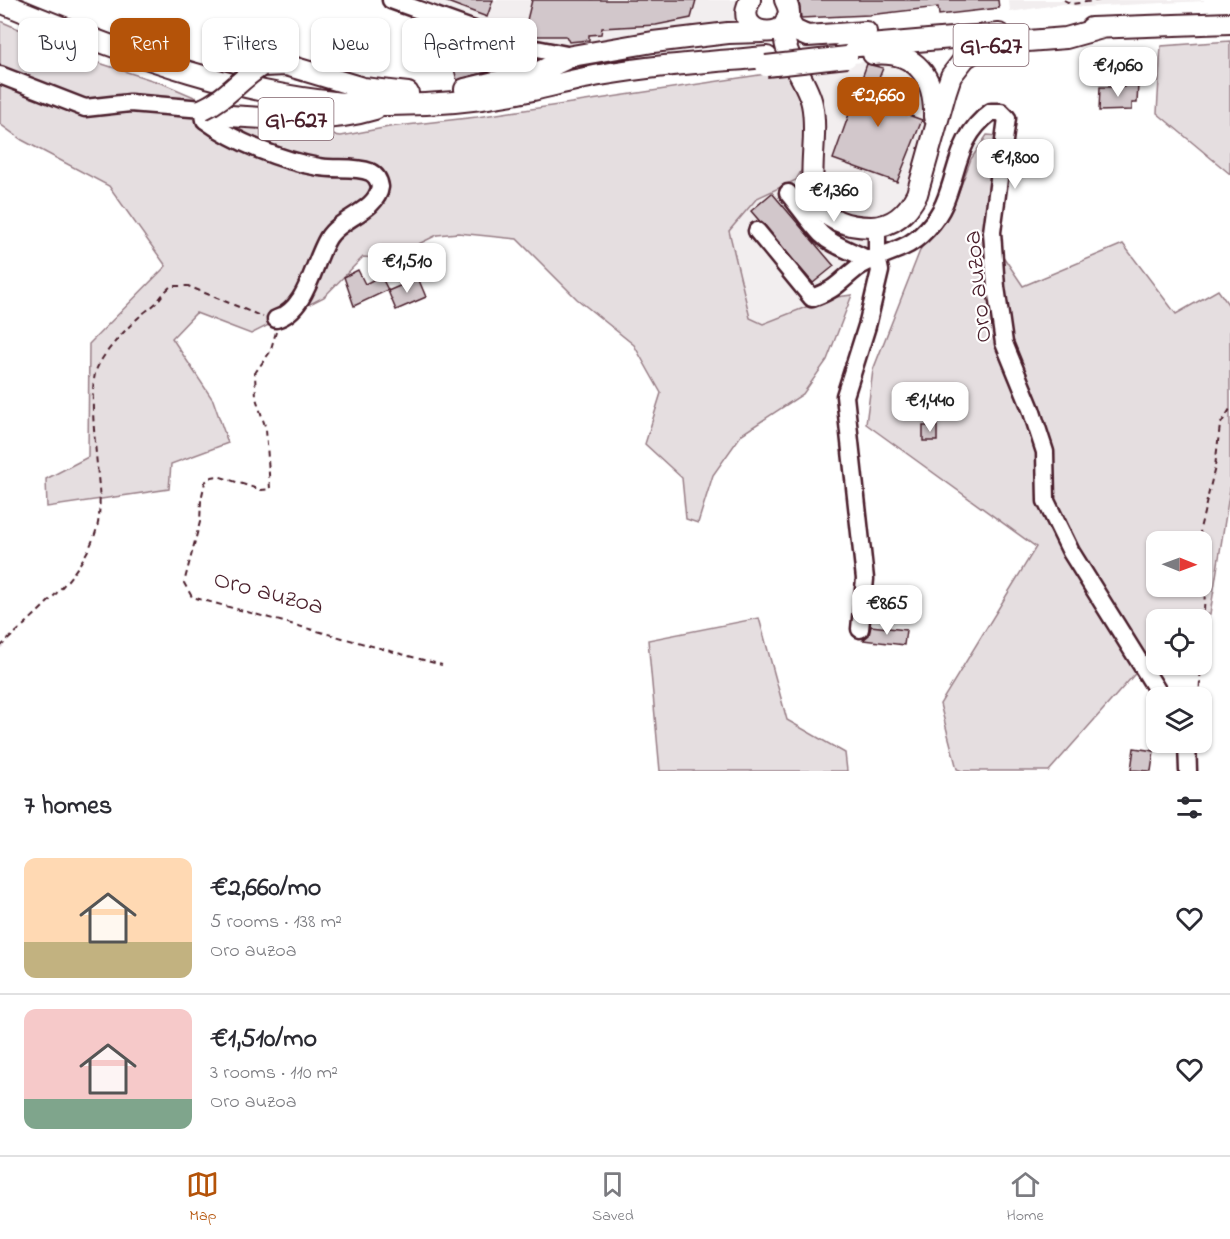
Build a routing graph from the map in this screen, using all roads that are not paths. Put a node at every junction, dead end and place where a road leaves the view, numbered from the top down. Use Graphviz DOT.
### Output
graph roads {
  1 [pos="391,0"];
  2 [pos="0,2"];
  3 [pos="786,9"];
  4 [pos="754,14"];
  5 [pos="1230,23"];
  6 [pos="1102,28"];
  7 [pos="1029,32"];
  8 [pos="784,43"];
  9 [pos="847,52"];
  10 [pos="572,56"];
  11 [pos="0,75"];
  12 [pos="408,93"];
  13 [pos="305,98"];
  14 [pos="388,105"];
  15 [pos="203,109"];
  16 [pos="933,134"];
  17 [pos="788,193"];
  18 [pos="878,227"];
  19 [pos="757,231"];
  20 [pos="873,259"];
  21 [pos="276,319"];
  22 [pos="860,629"];
  23 [pos="1155,687"];
  24 [pos="1187,753"];
  25 [pos="1188,771"];
  1 -- 10 [label="street"];
  2 -- 13 [label="main road, GI-627"];
  3 -- 4 [label="main road, GI-627"];
  3 -- 7 [label="main road, GI-627"];
  3 -- 8 [label="main road"];
  4 -- 8 [label="main road"];
  4 -- 10 [label="main road, GI-627"];
  5 -- 6 [label="main road, GI-627"];
  6 -- 7 [label="main road, GI-627"];
  6 -- 16 [label="main road, GI-627"];
  7 -- 9 [label="main road, GI-627"];
  8 -- 18 [label="main road"];
  9 -- 14 [label="main road, GI-627"];
  9 -- 16 [label="main road, GI-627"];
  10 -- 12 [label="main road, GI-627"];
  11 -- 15 [label="street"];
  12 -- 13 [label="main road, GI-627"];
  12 -- 15 [label="main road, GI-627, bridge"];
  13 -- 14 [label="main road, GI-627"];
  14 -- 15 [label="main road, GI-627"];
  15 -- 21 [label="street"];
  16 -- 18 [label="main road, GI-627"];
  17 -- 20 [label="street"];
  18 -- 20 [label="street"];
  19 -- 20 [label="street"];
  20 -- 22 [label="street"];
  20 -- 23 [label="street, Oro auzoa"];
  24 -- 25 [label="street"];
}
